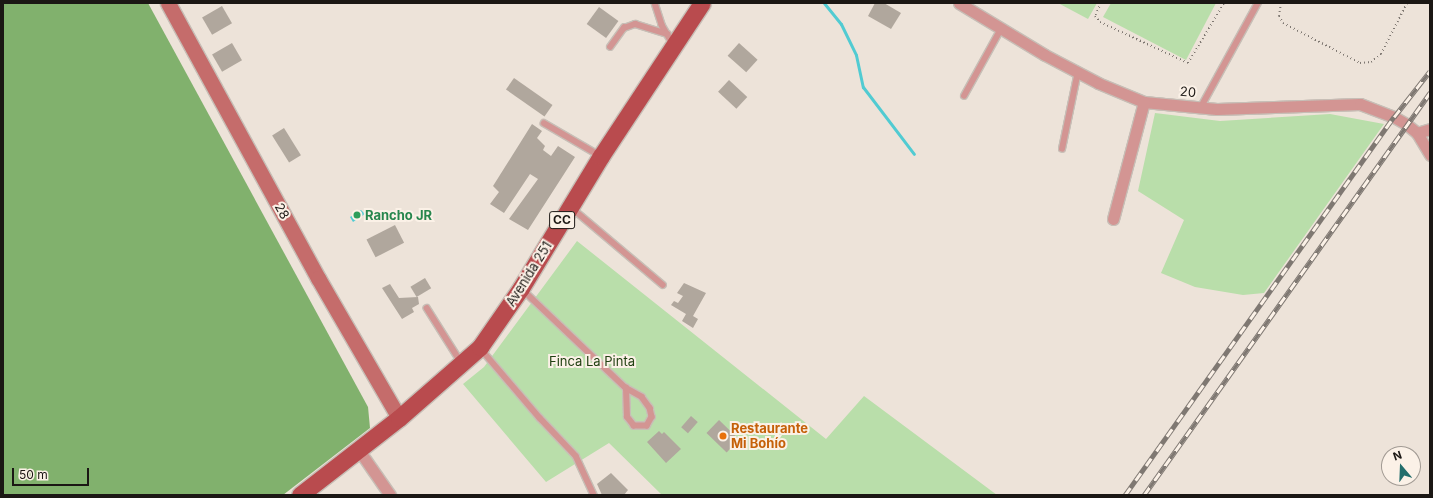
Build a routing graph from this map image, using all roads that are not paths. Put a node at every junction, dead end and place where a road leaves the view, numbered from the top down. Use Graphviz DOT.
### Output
graph roads {
  1 [pos="168,3"];
  2 [pos="655,3"];
  3 [pos="702,3"];
  4 [pos="959,3"];
  5 [pos="1258,3"];
  6 [pos="1001,29"];
  7 [pos="670,39"];
  8 [pos="610,47"];
  9 [pos="1078,72"];
  10 [pos="964,96"];
  11 [pos="1144,102"];
  12 [pos="1201,107"];
  13 [pos="544,122"];
  14 [pos="1430,129"];
  15 [pos="1417,133"];
  16 [pos="1062,149"];
  17 [pos="1430,155"];
  18 [pos="601,156"];
  19 [pos="570,206"];
  20 [pos="1113,219"];
  21 [pos="663,284"];
  22 [pos="521,288"];
  23 [pos="427,308"];
  24 [pos="480,347"];
  25 [pos="462,364"];
  26 [pos="626,388"];
  27 [pos="399,418"];
  28 [pos="358,449"];
  29 [pos="300,495"];
  30 [pos="390,495"];
  31 [pos="594,495"];
  1 -- 27 [label="street, 28"];
  2 -- 7 [label="lane"];
  3 -- 7 [label="main road, Avenida 251 / CC"];
  4 -- 6 [label="street, 20"];
  5 -- 12 [label="lane"];
  6 -- 9 [label="street, 20"];
  6 -- 10 [label="lane"];
  7 -- 8 [label="lane"];
  7 -- 18 [label="main road, Avenida 251 / CC"];
  9 -- 11 [label="street, 20"];
  9 -- 16 [label="lane"];
  11 -- 12 [label="street, 20"];
  11 -- 20 [label="street"];
  12 -- 15 [label="street, 20"];
  13 -- 18 [label="lane"];
  14 -- 15 [label="street"];
  15 -- 17 [label="street"];
  18 -- 19 [label="main road, Avenida 251 / CC"];
  19 -- 21 [label="lane"];
  19 -- 22 [label="main road, Avenida 251 / CC"];
  22 -- 24 [label="main road, Avenida 251 / CC"];
  22 -- 26 [label="lane"];
  23 -- 25 [label="lane"];
  24 -- 25 [label="main road, Avenida 251 / CC"];
  24 -- 31 [label="lane"];
  25 -- 27 [label="main road, Avenida 251 / CC"];
  26 -- 26 [label="lane"];
  27 -- 28 [label="main road, Avenida 251 / CC"];
  28 -- 29 [label="main road, Avenida 251 / CC"];
  28 -- 30 [label="street"];
}
